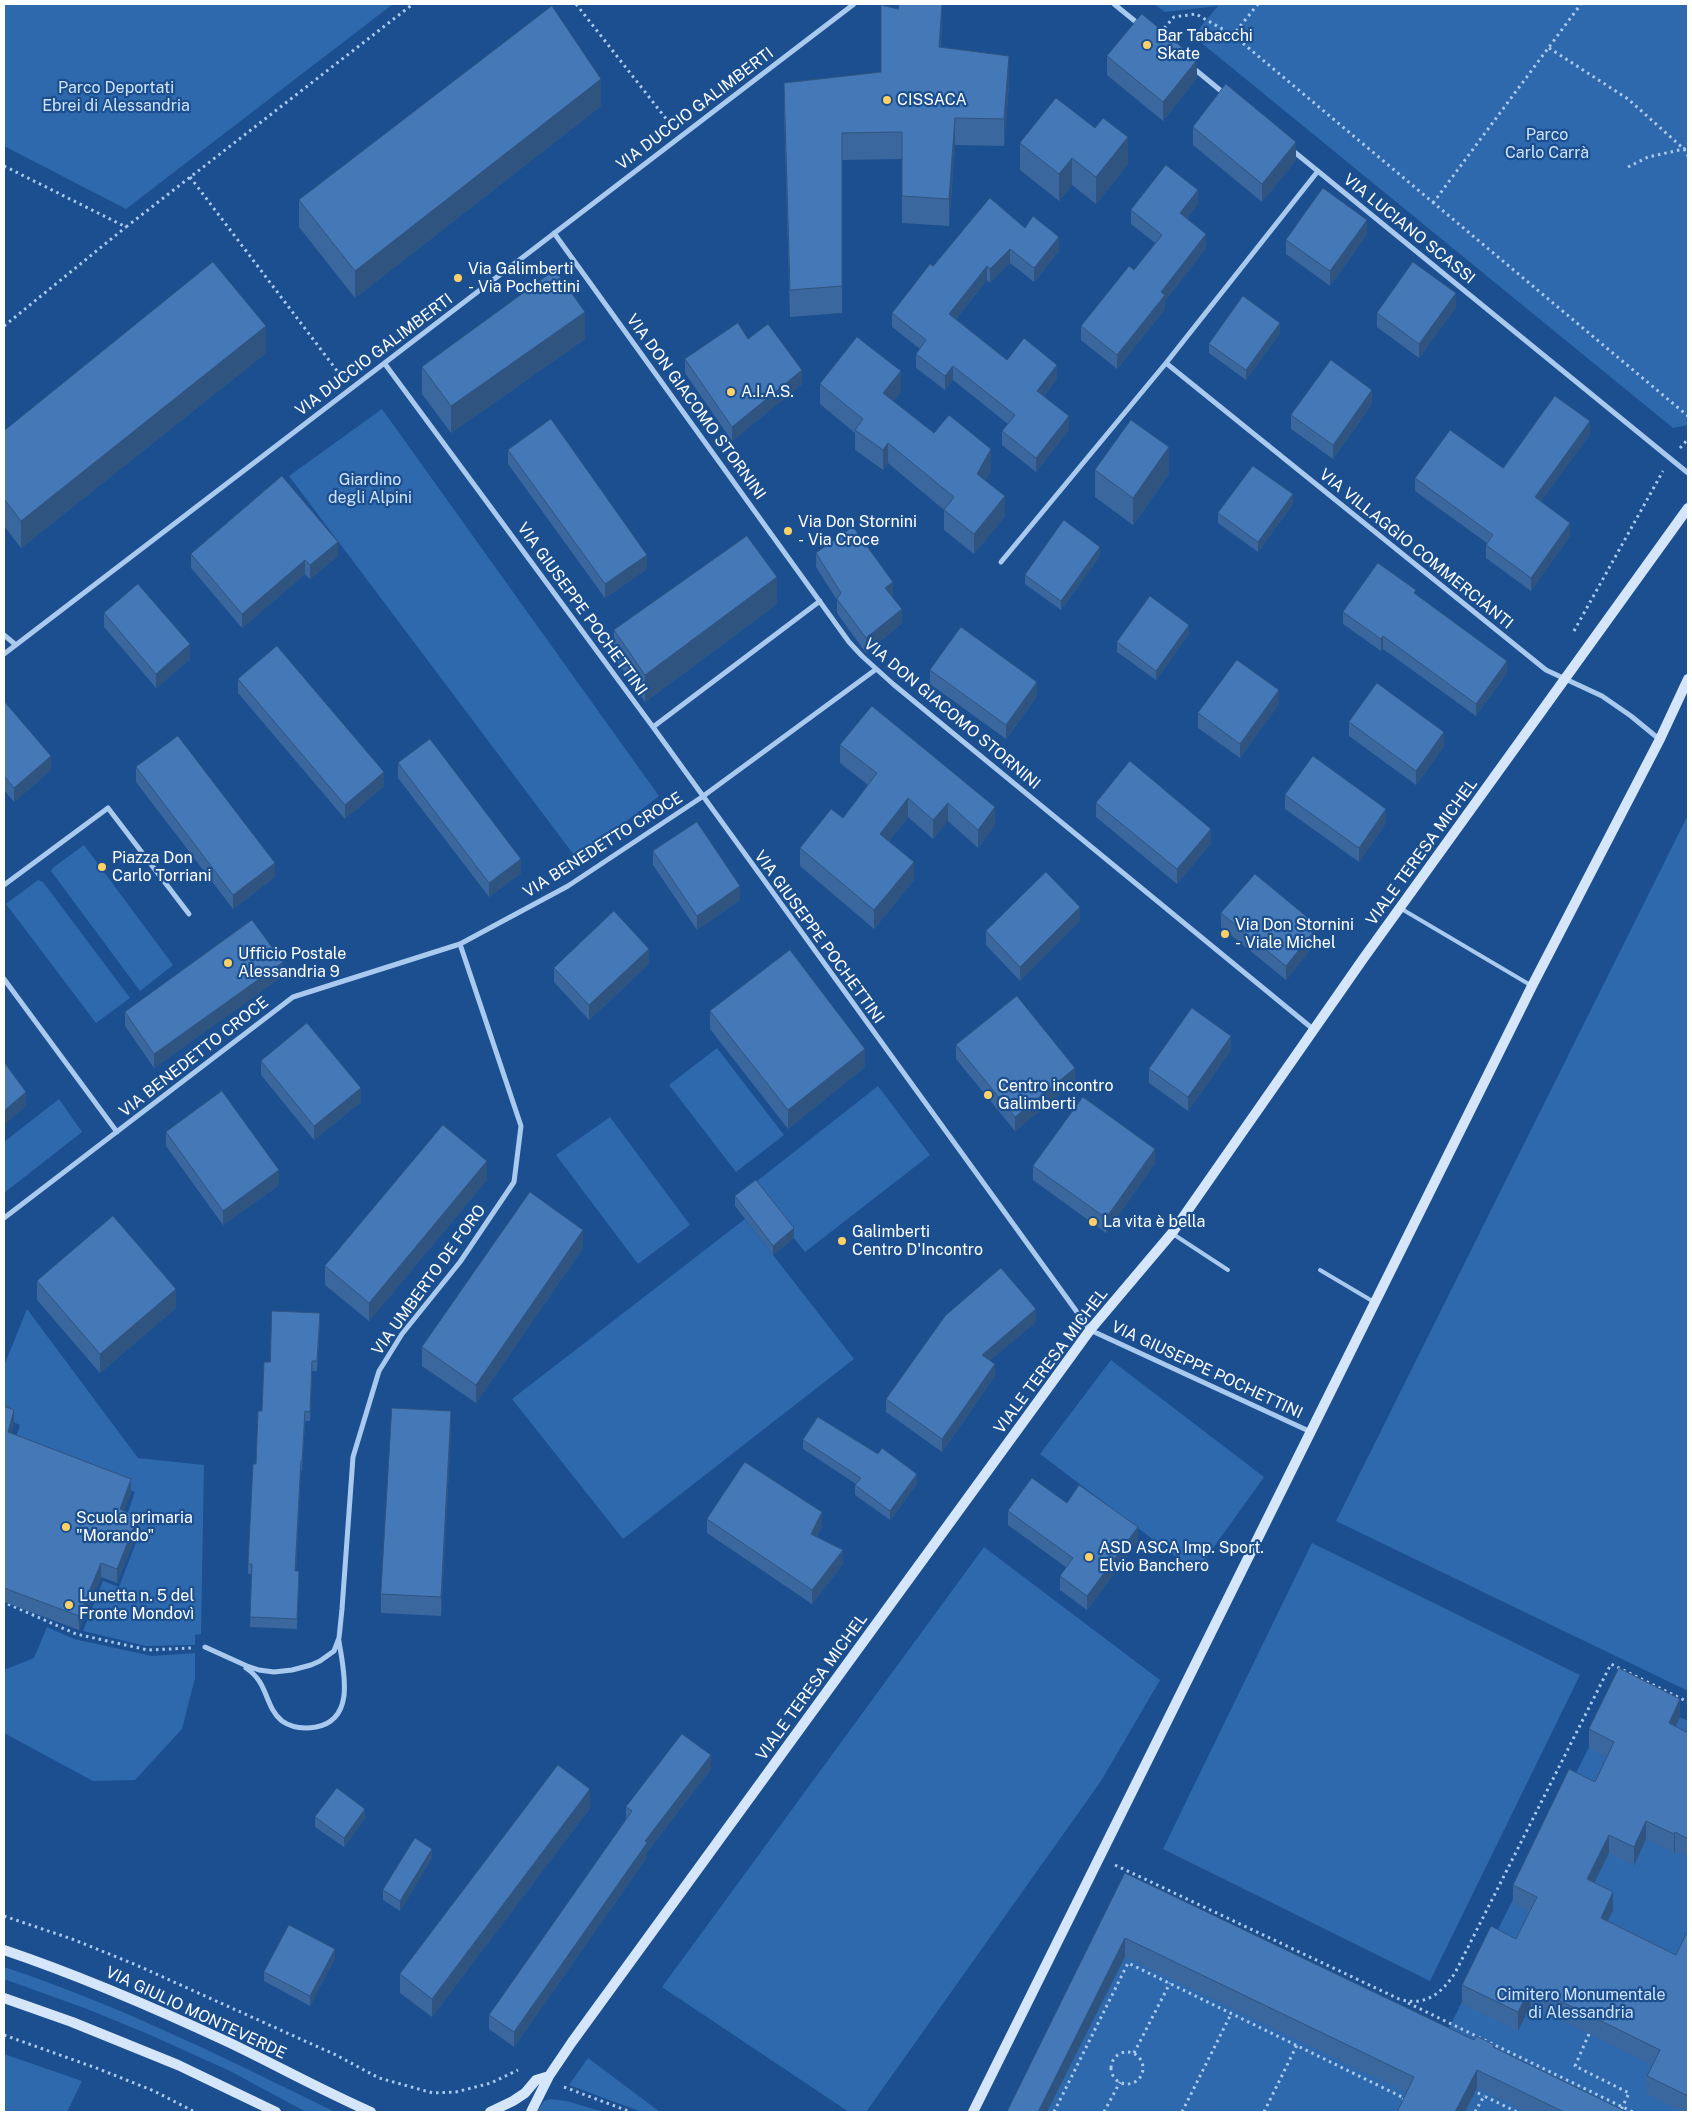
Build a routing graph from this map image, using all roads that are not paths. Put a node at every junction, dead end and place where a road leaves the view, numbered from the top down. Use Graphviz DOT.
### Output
graph roads {
  1 [pos="854,4"];
  2 [pos="1114,4"];
  3 [pos="1155,38"];
  4 [pos="1185,62"];
  5 [pos="1229,98"];
  6 [pos="1288,146"];
  7 [pos="1318,171"];
  8 [pos="554,233"];
  9 [pos="1166,363"];
  10 [pos="385,364"];
  11 [pos="1688,474"];
  12 [pos="1688,508"];
  13 [pos="1001,562"];
  14 [pos="820,602"];
  15 [pos="4,634"];
  16 [pos="16,645"];
  17 [pos="4,654"];
  18 [pos="875,670"];
  19 [pos="1688,679"];
  20 [pos="1566,680"];
  21 [pos="653,727"];
  22 [pos="1660,739"];
  23 [pos="702,797"];
  24 [pos="4,885"];
  25 [pos="1400,908"];
  26 [pos="189,914"];
  27 [pos="460,944"];
  28 [pos="4,979"];
  29 [pos="1532,986"];
  30 [pos="1313,1029"];
  31 [pos="117,1132"];
  32 [pos="4,1218"];
  33 [pos="1172,1233"];
  34 [pos="1228,1270"];
  35 [pos="1320,1270"];
  36 [pos="1374,1302"];
  37 [pos="1090,1330"];
  38 [pos="1311,1432"];
  39 [pos="339,1638"];
  40 [pos="206,1647"];
  41 [pos="233,1659"];
  42 [pos="4,1950"];
  43 [pos="4,1998"];
  44 [pos="549,2076"];
  45 [pos="276,2112"];
  46 [pos="371,2112"];
  47 [pos="490,2112"];
  48 [pos="531,2112"];
  49 [pos="973,2112"];
  1 -- 8 [label="street, VIA DUCCIO GALIMBERTI"];
  2 -- 3 [label="street"];
  4 -- 5 [label="street"];
  6 -- 7 [label="street, VIA LUCIANO SCASSI"];
  7 -- 9 [label="street"];
  7 -- 11 [label="street, VIA LUCIANO SCASSI"];
  8 -- 10 [label="street, VIA DUCCIO GALIMBERTI"];
  8 -- 14 [label="street, VIA DON GIACOMO STORNINI"];
  9 -- 13 [label="street"];
  9 -- 20 [label="street, VIA VILLAGGIO COMMERCIANTI"];
  10 -- 16 [label="street, VIA DUCCIO GALIMBERTI"];
  10 -- 21 [label="street, VIA GIUSEPPE POCHETTINI"];
  12 -- 20 [label="street, VIALE TERESA MICHEL"];
  14 -- 18 [label="street, VIA DON GIACOMO STORNINI"];
  14 -- 21 [label="street"];
  15 -- 16 [label="street"];
  16 -- 17 [label="street, VIA DUCCIO GALIMBERTI"];
  18 -- 23 [label="street, VIA BENEDETTO CROCE"];
  18 -- 30 [label="street, VIA DON GIACOMO STORNINI"];
  19 -- 22 [label="street"];
  20 -- 22 [label="street, VIA VILLAGGIO COMMERCIANTI"];
  20 -- 25 [label="street, VIALE TERESA MICHEL"];
  21 -- 23 [label="street, VIA GIUSEPPE POCHETTINI"];
  22 -- 29 [label="street"];
  23 -- 27 [label="street, VIA BENEDETTO CROCE"];
  23 -- 37 [label="street, VIA GIUSEPPE POCHETTINI"];
  24 -- 26 [label="street"];
  25 -- 29 [label="lane"];
  25 -- 30 [label="street, VIALE TERESA MICHEL"];
  27 -- 31 [label="street, VIA BENEDETTO CROCE"];
  27 -- 39 [label="street, VIA UMBERTO DE FORO"];
  28 -- 31 [label="street"];
  29 -- 36 [label="street"];
  30 -- 33 [label="street, VIALE TERESA MICHEL"];
  31 -- 32 [label="street, VIA BENEDETTO CROCE"];
  33 -- 34 [label="lane"];
  33 -- 37 [label="street, VIALE TERESA MICHEL"];
  35 -- 36 [label="lane"];
  36 -- 38 [label="street"];
  37 -- 38 [label="street, VIA GIUSEPPE POCHETTINI"];
  37 -- 44 [label="street, VIALE TERESA MICHEL"];
  38 -- 49 [label="street"];
  39 -- 41 [label="street, VIA UMBERTO DE FORO"];
  39 -- 41 [label="street"];
  40 -- 41 [label="street, VIA UMBERTO DE FORO"];
  42 -- 46 [label="street, VIA GIULIO MONTEVERDE"];
  43 -- 45 [label="street"];
  44 -- 47 [label="street"];
  44 -- 48 [label="street, VIALE TERESA MICHEL"];
}
